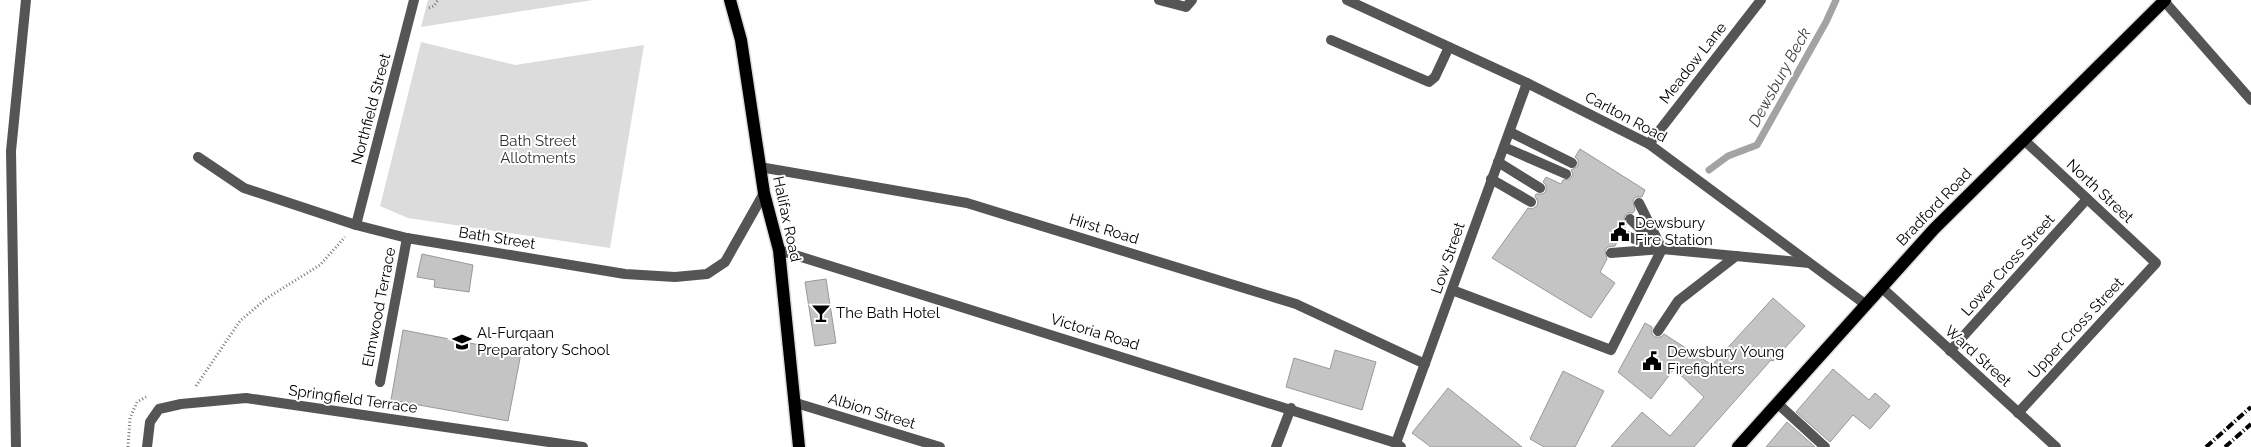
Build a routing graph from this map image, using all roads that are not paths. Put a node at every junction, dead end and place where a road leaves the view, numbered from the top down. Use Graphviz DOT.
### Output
graph roads {
  1 [pos="26,0"];
  2 [pos="414,0"];
  3 [pos="730,0"];
  4 [pos="1159,0"];
  5 [pos="1192,0"];
  6 [pos="1346,0"];
  7 [pos="1761,0"];
  8 [pos="2164,1"];
  9 [pos="1331,40"];
  10 [pos="1450,47"];
  11 [pos="1527,83"];
  12 [pos="2251,100"];
  13 [pos="1510,132"];
  14 [pos="2024,140"];
  15 [pos="1649,144"];
  16 [pos="1504,147"];
  17 [pos="5,150"];
  18 [pos="198,157"];
  19 [pos="1498,162"];
  20 [pos="1572,163"];
  21 [pos="760,168"];
  22 [pos="1566,174"];
  23 [pos="1491,180"];
  24 [pos="1540,188"];
  25 [pos="764,193"];
  26 [pos="2087,199"];
  27 [pos="1532,202"];
  28 [pos="1639,203"];
  29 [pos="1630,218"];
  30 [pos="356,224"];
  31 [pos="1621,234"];
  32 [pos="407,238"];
  33 [pos="779,250"];
  34 [pos="1662,250"];
  35 [pos="1611,253"];
  36 [pos="1736,256"];
  37 [pos="1809,263"];
  38 [pos="2156,263"];
  39 [pos="1881,287"];
  40 [pos="1452,290"];
  41 [pos="1865,304"];
  42 [pos="1658,330"];
  43 [pos="1950,351"];
  44 [pos="1426,364"];
  45 [pos="380,382"];
  46 [pos="796,403"];
  47 [pos="1777,403"];
  48 [pos="1291,408"];
  49 [pos="2018,413"];
  50 [pos="1398,445"];
  51 [pos="16,447"];
  52 [pos="147,447"];
  53 [pos="583,447"];
  54 [pos="799,447"];
  55 [pos="940,447"];
  56 [pos="1276,447"];
  57 [pos="1738,447"];
  58 [pos="1825,447"];
  59 [pos="2056,447"];
  1 -- 17 [label="street"];
  2 -- 30 [label="street, Northfield Street"];
  3 -- 21 [label="main road, Halifax Road"];
  4 -- 5 [label="street"];
  6 -- 10 [label="street, Carlton Road"];
  7 -- 15 [label="street, Meadow Lane"];
  8 -- 12 [label="street"];
  8 -- 14 [label="main road, Bradford Road"];
  9 -- 10 [label="street"];
  10 -- 11 [label="street, Carlton Road"];
  11 -- 13 [label="street, Low Street"];
  11 -- 15 [label="street, Carlton Road"];
  13 -- 16 [label="street, Low Street"];
  13 -- 20 [label="street"];
  14 -- 26 [label="street, North Street"];
  14 -- 39 [label="main road, Bradford Road"];
  15 -- 37 [label="street, Carlton Road"];
  16 -- 19 [label="street, Low Street"];
  16 -- 22 [label="street"];
  17 -- 51 [label="street"];
  18 -- 30 [label="street, Bath Street"];
  19 -- 23 [label="street, Low Street"];
  19 -- 24 [label="street"];
  21 -- 25 [label="main road, Halifax Road"];
  21 -- 44 [label="street, Hirst Road"];
  23 -- 27 [label="street"];
  23 -- 40 [label="street, Low Street"];
  25 -- 32 [label="street, Bath Street"];
  25 -- 33 [label="main road, Halifax Road"];
  26 -- 38 [label="street, North Street"];
  26 -- 43 [label="street, Lower Cross Street"];
  28 -- 34 [label="street"];
  29 -- 34 [label="street"];
  30 -- 32 [label="street, Bath Street"];
  31 -- 34 [label="street"];
  32 -- 45 [label="street, Elmwood Terrace"];
  33 -- 46 [label="main road, Halifax Road"];
  33 -- 48 [label="street, Victoria Road"];
  34 -- 35 [label="street"];
  34 -- 36 [label="street"];
  34 -- 40 [label="street"];
  36 -- 37 [label="street"];
  36 -- 42 [label="street"];
  37 -- 41 [label="street, Carlton Road"];
  38 -- 49 [label="street, Upper Cross Street"];
  39 -- 41 [label="main road, Bradford Road"];
  39 -- 43 [label="street, Ward Street"];
  40 -- 44 [label="street, Low Street"];
  41 -- 47 [label="main road, Bradford Road"];
  43 -- 49 [label="street, Ward Street"];
  44 -- 50 [label="street, Low Street"];
  46 -- 54 [label="main road, Halifax Road"];
  46 -- 55 [label="street, Albion Street"];
  47 -- 57 [label="main road, Bradford Road"];
  47 -- 58 [label="street"];
  48 -- 50 [label="street, Victoria Road"];
  48 -- 56 [label="street"];
  49 -- 59 [label="street, Ward Street"];
  52 -- 53 [label="street, Springfield Terrace"];
}
